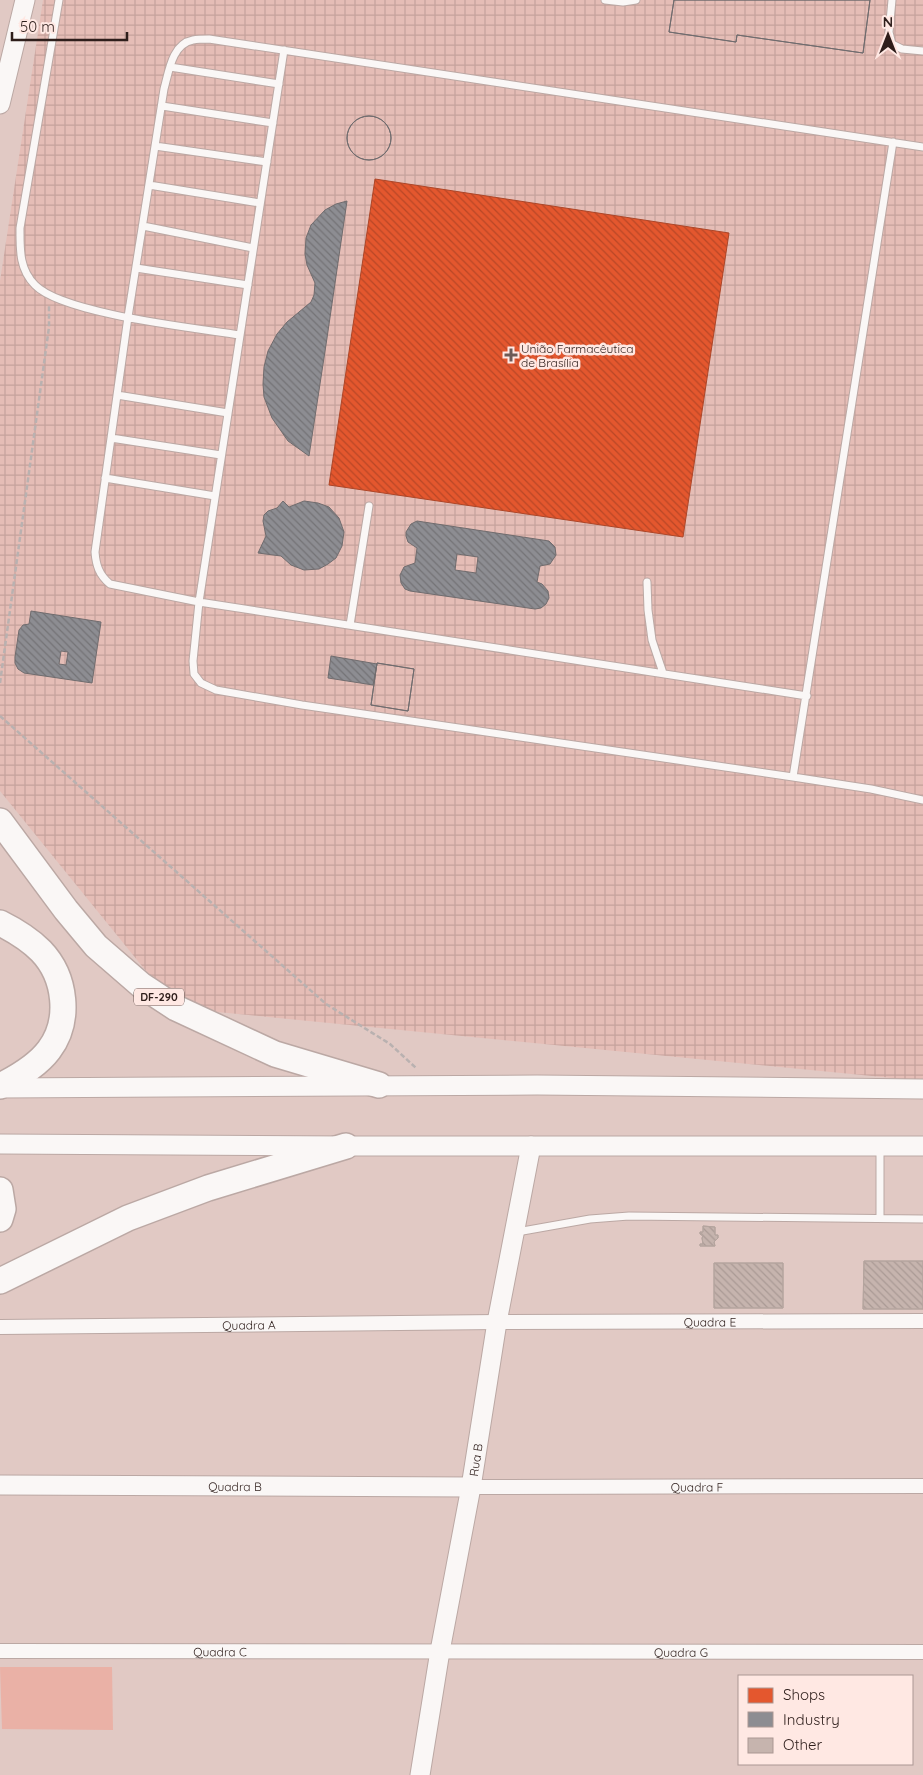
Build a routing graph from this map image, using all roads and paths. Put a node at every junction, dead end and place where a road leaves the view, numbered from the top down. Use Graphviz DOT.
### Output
graph roads {
  1 [pos="25,0"];
  2 [pos="59,0"];
  3 [pos="605,0"];
  4 [pos="636,0"];
  5 [pos="892,0"];
  6 [pos="284,50"];
  7 [pos="923,51"];
  8 [pos="170,67"];
  9 [pos="279,84"];
  10 [pos="0,104"];
  11 [pos="162,106"];
  12 [pos="273,123"];
  13 [pos="893,142"];
  14 [pos="155,146"];
  15 [pos="923,147"];
  16 [pos="267,162"];
  17 [pos="149,185"];
  18 [pos="260,203"];
  19 [pos="143,226"];
  20 [pos="253,248"];
  21 [pos="136,268"];
  22 [pos="248,285"];
  23 [pos="49,295"];
  24 [pos="128,317"];
  25 [pos="240,335"];
  26 [pos="117,395"];
  27 [pos="228,414"];
  28 [pos="111,438"];
  29 [pos="221,455"];
  30 [pos="105,478"];
  31 [pos="215,496"];
  32 [pos="369,506"];
  33 [pos="647,582"];
  34 [pos="199,602"];
  35 [pos="350,625"];
  36 [pos="663,673"];
  37 [pos="0,683"];
  38 [pos="807,696"];
  39 [pos="0,716"];
  40 [pos="794,777"];
  41 [pos="923,800"];
  42 [pos="0,821"];
  43 [pos="0,923"];
  44 [pos="379,1085"];
  45 [pos="433,1085"];
  46 [pos="0,1087"];
  47 [pos="923,1089"];
  48 [pos="0,1144"];
  49 [pos="346,1146"];
  50 [pos="531,1146"];
  51 [pos="880,1146"];
  52 [pos="923,1146"];
  53 [pos="0,1190"];
  54 [pos="0,1218"];
  55 [pos="880,1218"];
  56 [pos="923,1219"];
  57 [pos="515,1232"];
  58 [pos="0,1281"];
  59 [pos="923,1321"];
  60 [pos="498,1322"];
  61 [pos="0,1327"];
  62 [pos="0,1485"];
  63 [pos="471,1486"];
  64 [pos="923,1486"];
  65 [pos="0,1651"];
  66 [pos="440,1651"];
  67 [pos="923,1652"];
  68 [pos="420,1775"];
  1 -- 10 [label="main road"];
  2 -- 23 [label="lane"];
  3 -- 4 [label="lane"];
  5 -- 7 [label="lane"];
  6 -- 8 [label="lane"];
  6 -- 9 [label="lane"];
  6 -- 13 [label="lane"];
  8 -- 9 [label="lane"];
  8 -- 11 [label="lane"];
  9 -- 12 [label="lane"];
  11 -- 12 [label="lane"];
  11 -- 14 [label="lane"];
  12 -- 16 [label="lane"];
  13 -- 15 [label="lane"];
  13 -- 38 [label="lane"];
  14 -- 16 [label="lane"];
  14 -- 17 [label="lane"];
  16 -- 18 [label="lane"];
  17 -- 18 [label="lane"];
  17 -- 19 [label="lane"];
  18 -- 20 [label="lane"];
  19 -- 20 [label="lane"];
  19 -- 21 [label="lane"];
  20 -- 22 [label="lane"];
  21 -- 22 [label="lane"];
  21 -- 24 [label="lane"];
  22 -- 25 [label="lane"];
  23 -- 24 [label="lane"];
  23 -- 37 [label="path"];
  24 -- 25 [label="lane"];
  24 -- 26 [label="lane"];
  25 -- 27 [label="lane"];
  26 -- 27 [label="lane"];
  26 -- 28 [label="lane"];
  27 -- 29 [label="lane"];
  28 -- 29 [label="lane"];
  28 -- 30 [label="lane"];
  29 -- 31 [label="lane"];
  30 -- 31 [label="lane"];
  30 -- 34 [label="lane"];
  31 -- 34 [label="lane"];
  32 -- 35 [label="lane"];
  33 -- 36 [label="lane"];
  34 -- 35 [label="lane"];
  34 -- 40 [label="lane"];
  35 -- 36 [label="lane"];
  36 -- 38 [label="lane"];
  38 -- 40 [label="lane"];
  39 -- 45 [label="path"];
  40 -- 41 [label="lane"];
  42 -- 44 [label="highway, DF-290"];
  43 -- 46 [label="highway"];
  44 -- 45 [label="main road, DF-290"];
  44 -- 46 [label="main road, DF-290"];
  45 -- 47 [label="main road, DF-290"];
  48 -- 49 [label="main road"];
  49 -- 50 [label="main road"];
  49 -- 58 [label="highway"];
  50 -- 51 [label="main road"];
  50 -- 57 [label="main road, Rua B"];
  51 -- 52 [label="main road"];
  51 -- 55 [label="lane"];
  53 -- 54 [label="highway"];
  55 -- 56 [label="lane"];
  55 -- 57 [label="lane"];
  57 -- 60 [label="main road, Rua B"];
  59 -- 60 [label="street, Quadra E"];
  60 -- 61 [label="street, Quadra A"];
  60 -- 63 [label="main road, Rua B"];
  62 -- 63 [label="main road, Quadra B"];
  63 -- 64 [label="street, Quadra F"];
  63 -- 66 [label="main road, Rua B"];
  65 -- 66 [label="street, Quadra C"];
  66 -- 67 [label="street, Quadra G"];
  66 -- 68 [label="main road, Rua B"];
}
